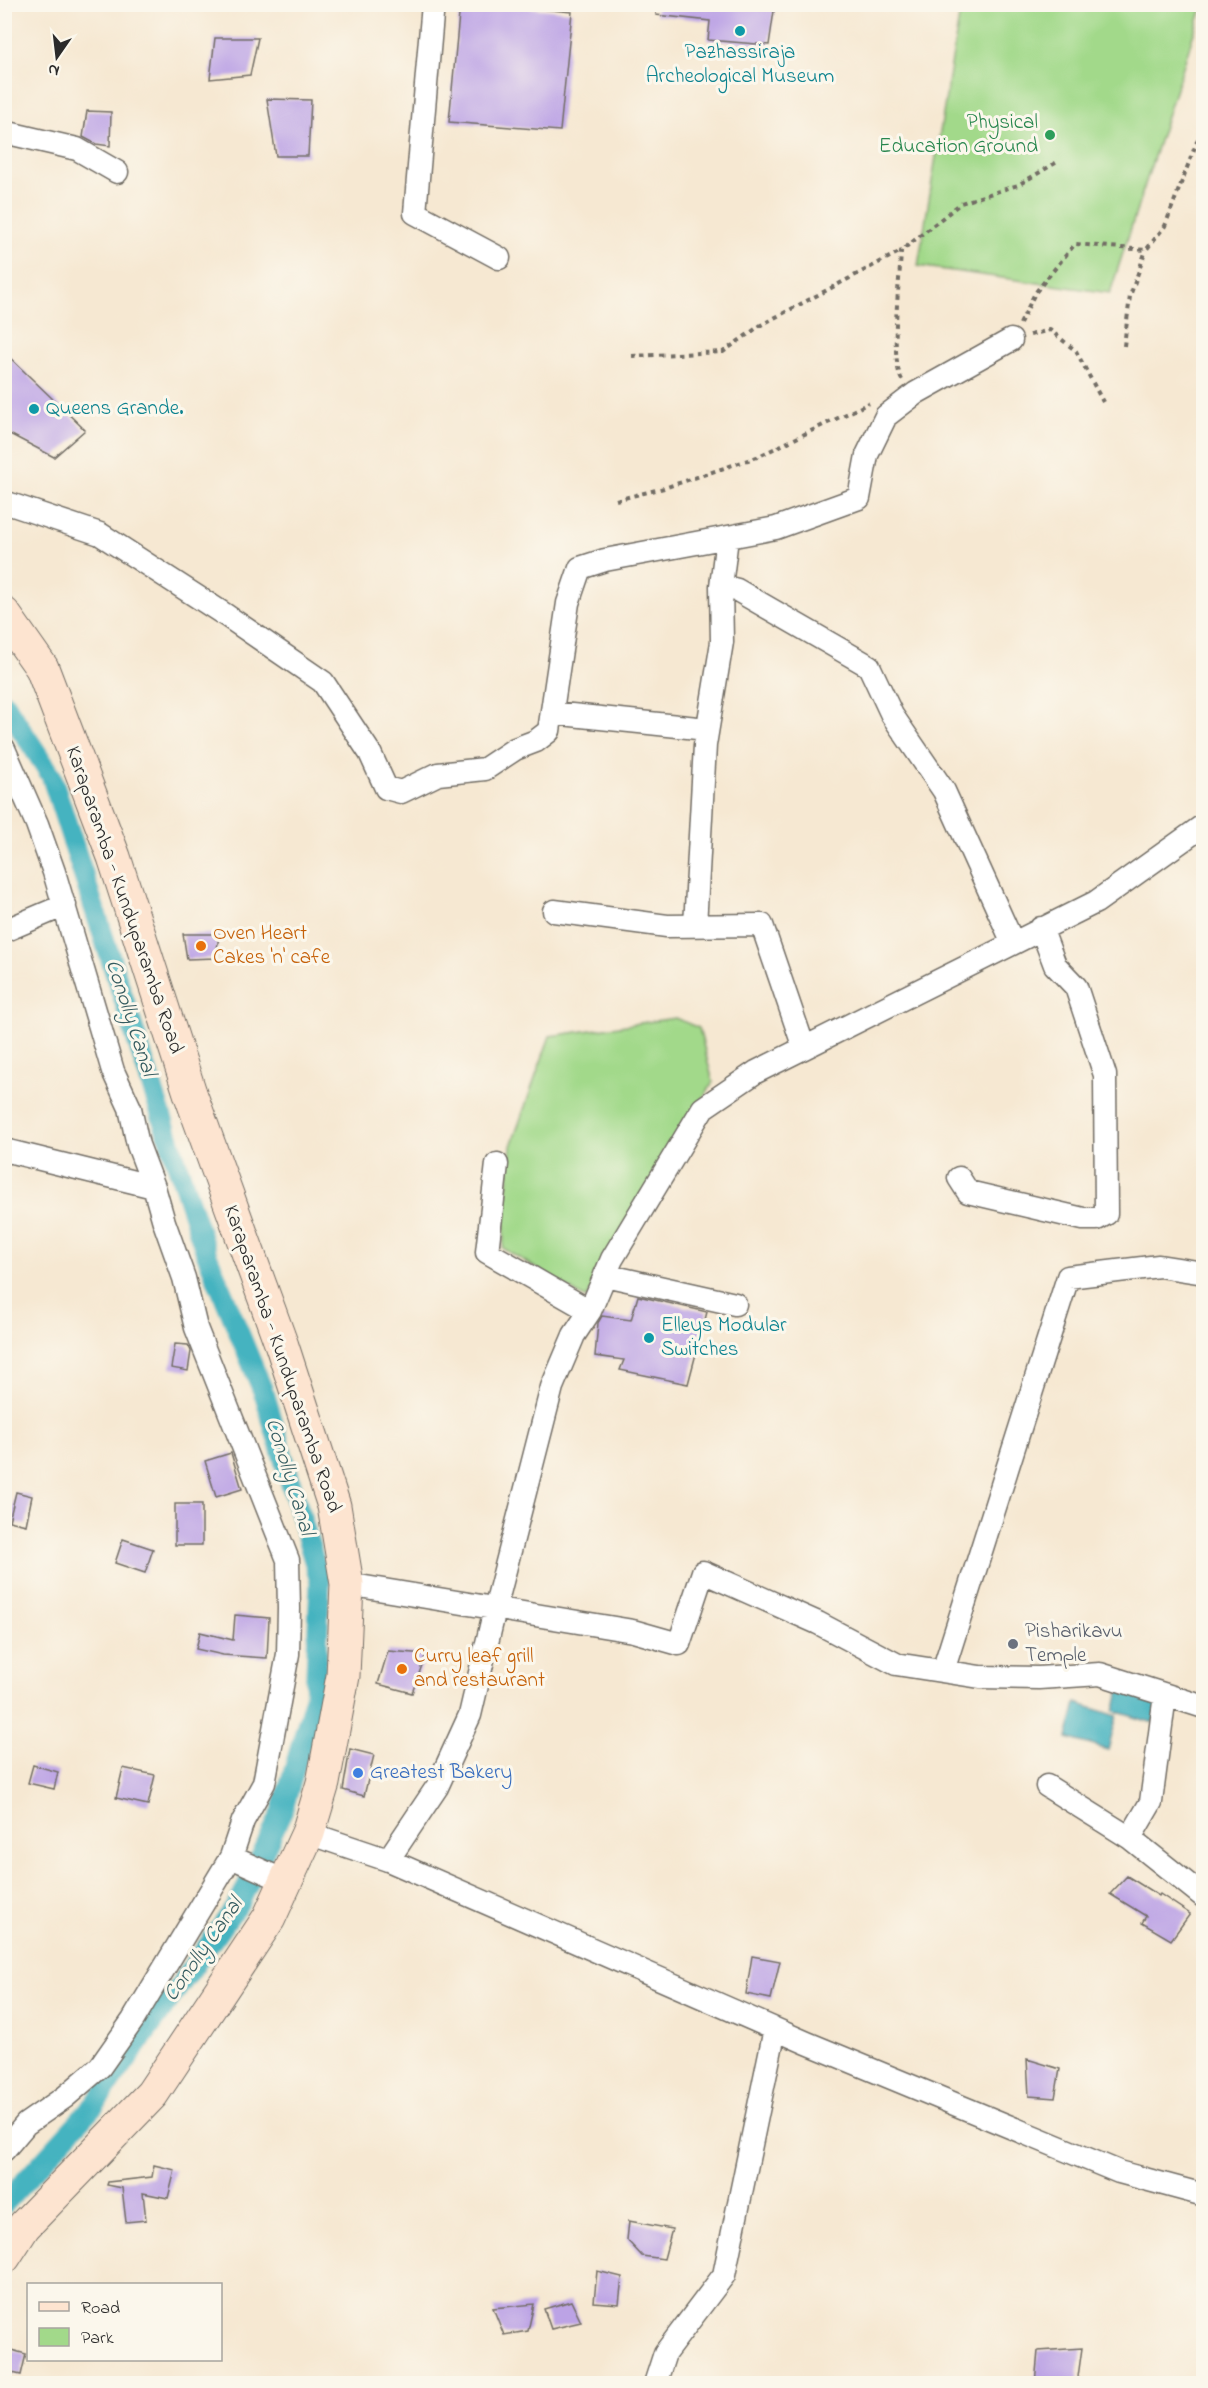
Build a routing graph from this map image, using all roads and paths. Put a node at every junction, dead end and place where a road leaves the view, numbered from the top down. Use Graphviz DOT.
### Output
graph roads {
  1 [pos="433,4"];
  2 [pos="1203,105"];
  3 [pos="4,132"];
  4 [pos="1059,161"];
  5 [pos="117,172"];
  6 [pos="1146,250"];
  7 [pos="901,251"];
  8 [pos="500,258"];
  9 [pos="1011,340"];
  10 [pos="1124,346"];
  11 [pos="632,356"];
  12 [pos="916,393"];
  13 [pos="873,401"];
  14 [pos="1103,402"];
  15 [pos="616,500"];
  16 [pos="4,502"];
  17 [pos="727,538"];
  18 [pos="722,586"];
  19 [pos="4,614"];
  20 [pos="552,713"];
  21 [pos="707,729"];
  22 [pos="4,749"];
  23 [pos="1203,825"];
  24 [pos="65,905"];
  25 [pos="554,911"];
  26 [pos="695,926"];
  27 [pos="1041,928"];
  28 [pos="4,931"];
  29 [pos="1013,943"];
  30 [pos="804,1048"];
  31 [pos="4,1150"];
  32 [pos="497,1164"];
  33 [pos="959,1178"];
  34 [pos="154,1187"];
  35 [pos="1203,1273"];
  36 [pos="605,1275"];
  37 [pos="735,1304"];
  38 [pos="591,1311"];
  39 [pos="347,1584"];
  40 [pos="495,1609"];
  41 [pos="944,1671"];
  42 [pos="1165,1695"];
  43 [pos="1203,1707"];
  44 [pos="1047,1786"];
  45 [pos="308,1833"];
  46 [pos="1130,1838"];
  47 [pos="231,1857"];
  48 [pos="388,1860"];
  49 [pos="285,1881"];
  50 [pos="1203,1898"];
  51 [pos="775,2029"];
  52 [pos="4,2150"];
  53 [pos="1203,2195"];
  54 [pos="4,2257"];
  55 [pos="655,2384"];
  1 -- 8 [label="street"];
  2 -- 6 [label="path"];
  3 -- 5 [label="street"];
  4 -- 7 [label="path"];
  6 -- 9 [label="path"];
  6 -- 10 [label="path"];
  7 -- 11 [label="path"];
  7 -- 12 [label="path"];
  9 -- 12 [label="street"];
  9 -- 14 [label="path"];
  12 -- 17 [label="street"];
  13 -- 15 [label="path"];
  16 -- 20 [label="street"];
  17 -- 18 [label="street"];
  17 -- 20 [label="street"];
  18 -- 21 [label="street"];
  18 -- 29 [label="street"];
  19 -- 39 [label="main road, Karaparamba - Kunduparamba Road"];
  20 -- 21 [label="street"];
  21 -- 26 [label="street"];
  22 -- 24 [label="street"];
  23 -- 27 [label="street"];
  24 -- 28 [label="street"];
  24 -- 34 [label="street"];
  25 -- 26 [label="street"];
  26 -- 30 [label="street"];
  27 -- 29 [label="street"];
  27 -- 33 [label="street"];
  29 -- 30 [label="street"];
  30 -- 36 [label="street"];
  31 -- 34 [label="street"];
  32 -- 38 [label="street"];
  34 -- 47 [label="street"];
  35 -- 41 [label="street"];
  36 -- 37 [label="street"];
  36 -- 38 [label="street"];
  38 -- 40 [label="street"];
  39 -- 40 [label="street"];
  39 -- 45 [label="main road, Karaparamba - Kunduparamba Road"];
  40 -- 41 [label="street"];
  40 -- 48 [label="street"];
  41 -- 42 [label="street"];
  42 -- 43 [label="street"];
  42 -- 46 [label="street"];
  44 -- 46 [label="street"];
  45 -- 48 [label="street"];
  45 -- 49 [label="main road, Karaparamba - Kunduparamba Road"];
  46 -- 50 [label="street"];
  47 -- 49 [label="street"];
  47 -- 52 [label="street"];
  48 -- 51 [label="street"];
  49 -- 54 [label="main road, Karaparamba - Kunduparamba Road"];
  51 -- 53 [label="street"];
  51 -- 55 [label="street"];
}
